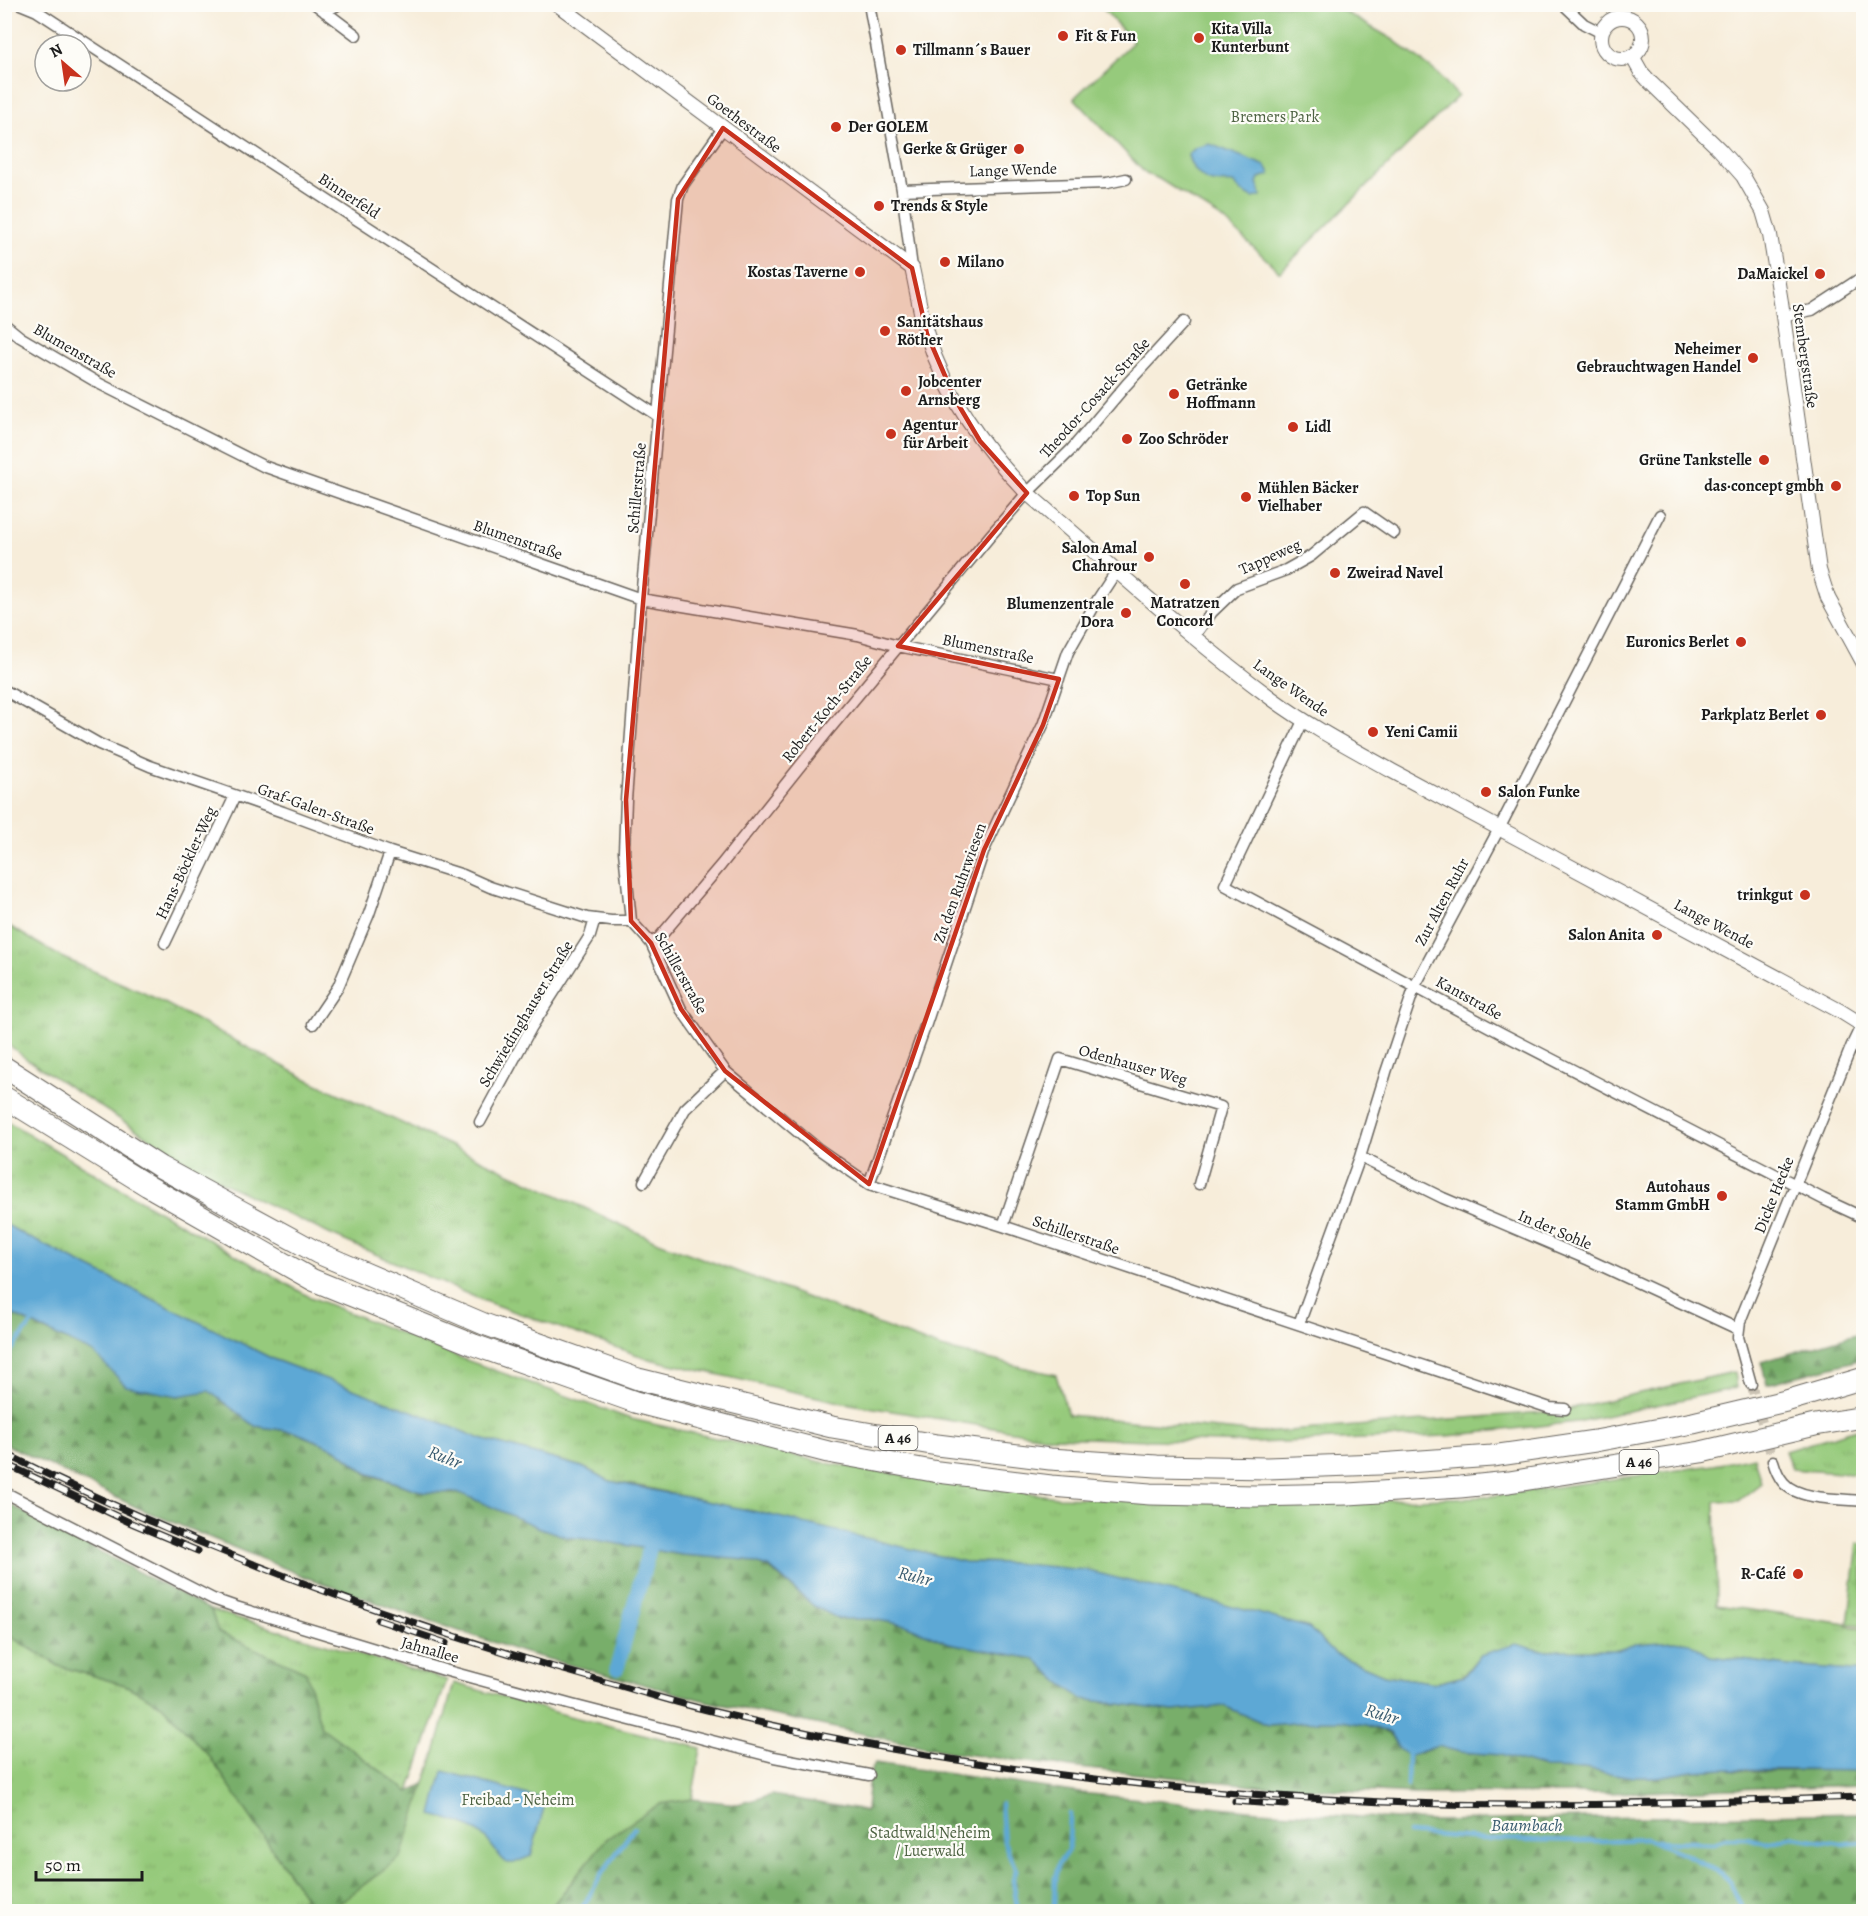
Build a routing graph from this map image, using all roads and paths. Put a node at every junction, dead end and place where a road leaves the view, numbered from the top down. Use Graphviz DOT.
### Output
graph roads {
  1 [pos="20,4"];
  2 [pos="315,4"];
  3 [pos="339,4"];
  4 [pos="557,4"];
  5 [pos="869,4"];
  6 [pos="1563,4"];
  7 [pos="1616,11"];
  8 [pos="325,12"];
  9 [pos="1602,33"];
  10 [pos="356,35"];
  11 [pos="1632,56"];
  12 [pos="723,128"];
  13 [pos="1126,179"];
  14 [pos="902,190"];
  15 [pos="912,268"];
  16 [pos="1863,276"];
  17 [pos="1783,316"];
  18 [pos="1184,322"];
  19 [pos="4,324"];
  20 [pos="658,416"];
  21 [pos="1027,493"];
  22 [pos="1660,515"];
  23 [pos="1394,533"];
  24 [pos="1117,570"];
  25 [pos="642,599"];
  26 [pos="1194,636"];
  27 [pos="898,646"];
  28 [pos="1863,664"];
  29 [pos="1059,679"];
  30 [pos="4,690"];
  31 [pos="1304,719"];
  32 [pos="235,796"];
  33 [pos="1500,827"];
  34 [pos="390,852"];
  35 [pos="595,919"];
  36 [pos="630,921"];
  37 [pos="165,943"];
  38 [pos="651,943"];
  39 [pos="1415,986"];
  40 [pos="1862,1023"];
  41 [pos="313,1024"];
  42 [pos="4,1067"];
  43 [pos="725,1071"];
  44 [pos="4,1097"];
  45 [pos="480,1122"];
  46 [pos="1360,1157"];
  47 [pos="644,1182"];
  48 [pos="869,1184"];
  49 [pos="1199,1184"];
  50 [pos="1795,1184"];
  51 [pos="1863,1218"];
  52 [pos="1003,1226"];
  53 [pos="1299,1324"];
  54 [pos="1738,1329"];
  55 [pos="1863,1378"];
  56 [pos="1751,1384"];
  57 [pos="1565,1409"];
  58 [pos="1863,1409"];
  59 [pos="1863,1417"];
  60 [pos="1815,1425"];
  61 [pos="1773,1461"];
  62 [pos="4,1492"];
  63 [pos="1863,1501"];
  64 [pos="869,1775"];
  1 -- 20 [label="street, Binnerfeld"];
  2 -- 8 [label="street"];
  3 -- 8 [label="street"];
  4 -- 12 [label="street, Goethestraße"];
  5 -- 14 [label="street, Lange Wende"];
  6 -- 9 [label="street"];
  7 -- 9 [label="street"];
  7 -- 11 [label="street"];
  8 -- 10 [label="street"];
  9 -- 11 [label="street"];
  11 -- 17 [label="street, Stembergstraße"];
  12 -- 15 [label="street, Goethestraße"];
  12 -- 20 [label="street, Schillerstraße"];
  13 -- 14 [label="street, Lange Wende"];
  14 -- 15 [label="street, Lange Wende"];
  15 -- 21 [label="street, Lange Wende"];
  16 -- 17 [label="street"];
  17 -- 28 [label="street, Stembergstraße"];
  18 -- 21 [label="street, Theodor-Cosack-Straße"];
  19 -- 25 [label="street, Blumenstraße"];
  20 -- 25 [label="street, Schillerstraße"];
  21 -- 24 [label="street, Lange Wende"];
  21 -- 27 [label="street, Robert-Koch-Straße"];
  22 -- 33 [label="street, Zur Alten Ruhr"];
  23 -- 26 [label="street, Tappeweg"];
  24 -- 26 [label="street, Lange Wende"];
  24 -- 29 [label="street, Zu den Ruhrwiesen"];
  25 -- 27 [label="street, Blumenstraße"];
  25 -- 36 [label="street, Schillerstraße"];
  26 -- 31 [label="street, Lange Wende"];
  27 -- 29 [label="street, Blumenstraße"];
  27 -- 38 [label="street, Robert-Koch-Straße"];
  29 -- 48 [label="street, Zu den Ruhrwiesen"];
  30 -- 32 [label="street, Graf-Galen-Straße"];
  31 -- 33 [label="street, Lange Wende"];
  31 -- 39 [label="street, Kantstraße"];
  32 -- 34 [label="street, Graf-Galen-Straße"];
  32 -- 37 [label="street, Hans-Böckler-Weg"];
  33 -- 39 [label="street, Zur Alten Ruhr"];
  33 -- 40 [label="street, Lange Wende"];
  34 -- 35 [label="street, Graf-Galen-Straße"];
  34 -- 41 [label="street"];
  35 -- 36 [label="street, Graf-Galen-Straße"];
  35 -- 45 [label="street, Schwiedinghauser Straße"];
  36 -- 38 [label="street, Schillerstraße"];
  38 -- 43 [label="street, Schillerstraße"];
  39 -- 46 [label="street, Zur Alten Ruhr"];
  39 -- 50 [label="street, Kantstraße"];
  40 -- 50 [label="street, Dicke Hecke"];
  42 -- 55 [label="highway, A 46"];
  43 -- 47 [label="street"];
  43 -- 48 [label="street, Schillerstraße"];
  44 -- 60 [label="highway, A 46"];
  46 -- 53 [label="street, Zur Alten Ruhr"];
  46 -- 54 [label="street, In der Sohle"];
  48 -- 52 [label="street, Schillerstraße"];
  49 -- 52 [label="street, Odenhauser Weg"];
  50 -- 51 [label="street, Kantstraße"];
  50 -- 54 [label="street, Dicke Hecke"];
  52 -- 53 [label="street, Schillerstraße"];
  53 -- 57 [label="street, Schillerstraße"];
  54 -- 56 [label="street"];
  58 -- 60 [label="highway, A 46"];
  59 -- 60 [label="highway"];
  61 -- 63 [label="street"];
  62 -- 64 [label="street, Jahnallee"];
}
